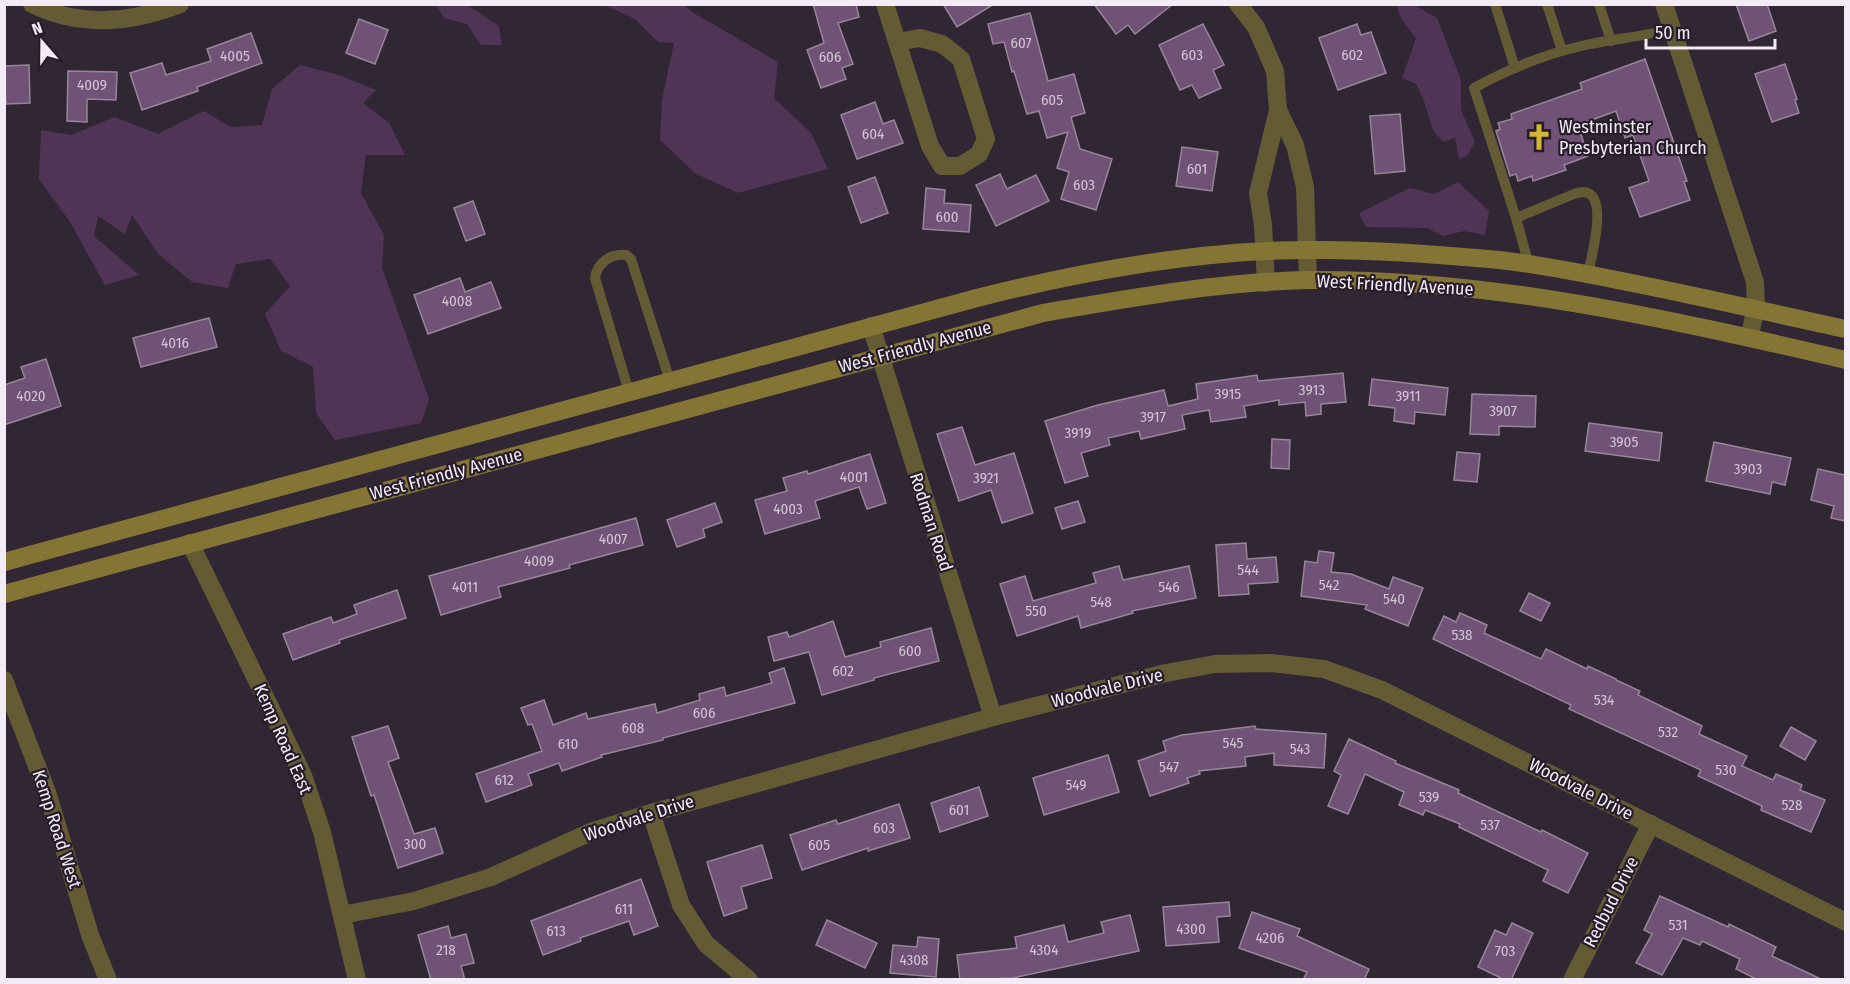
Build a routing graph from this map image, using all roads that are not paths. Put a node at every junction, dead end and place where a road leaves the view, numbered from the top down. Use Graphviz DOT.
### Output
graph roads {
  1 [pos="32,4"];
  2 [pos="180,4"];
  3 [pos="885,4"];
  4 [pos="1238,4"];
  5 [pos="1495,4"];
  6 [pos="1547,4"];
  7 [pos="1599,4"];
  8 [pos="1664,4"];
  9 [pos="1672,29"];
  10 [pos="1611,41"];
  11 [pos="897,42"];
  12 [pos="1562,51"];
  13 [pos="1515,68"];
  14 [pos="1278,110"];
  15 [pos="1516,218"];
  16 [pos="1307,250"];
  17 [pos="1264,252"];
  18 [pos="1529,265"];
  19 [pos="1588,274"];
  20 [pos="1308,280"];
  21 [pos="1266,283"];
  22 [pos="1756,308"];
  23 [pos="871,326"];
  24 [pos="1845,329"];
  25 [pos="1749,338"];
  26 [pos="879,356"];
  27 [pos="1845,360"];
  28 [pos="670,381"];
  29 [pos="629,393"];
  30 [pos="190,543"];
  31 [pos="4,562"];
  32 [pos="4,594"];
  33 [pos="4,680"];
  34 [pos="993,717"];
  35 [pos="651,813"];
  36 [pos="1651,824"];
  37 [pos="342,915"];
  38 [pos="1845,922"];
  39 [pos="108,980"];
  40 [pos="357,980"];
  41 [pos="748,980"];
  42 [pos="1572,980"];
  1 -- 2 [label="street"];
  3 -- 11 [label="street"];
  4 -- 14 [label="street"];
  5 -- 13 [label="lane"];
  6 -- 12 [label="lane"];
  7 -- 10 [label="lane"];
  8 -- 9 [label="street"];
  9 -- 10 [label="lane"];
  9 -- 22 [label="street"];
  10 -- 12 [label="lane"];
  11 -- 11 [label="street"];
  12 -- 13 [label="lane"];
  13 -- 15 [label="lane"];
  14 -- 16 [label="street"];
  14 -- 17 [label="street"];
  15 -- 18 [label="lane"];
  15 -- 19 [label="lane"];
  16 -- 17 [label="main road, West Friendly Avenue"];
  16 -- 18 [label="main road, West Friendly Avenue"];
  16 -- 20 [label="street"];
  17 -- 21 [label="street"];
  17 -- 23 [label="main road, West Friendly Avenue"];
  18 -- 19 [label="main road, West Friendly Avenue"];
  19 -- 22 [label="main road, West Friendly Avenue"];
  20 -- 21 [label="main road, West Friendly Avenue"];
  20 -- 25 [label="main road, West Friendly Avenue"];
  21 -- 26 [label="main road, West Friendly Avenue"];
  22 -- 24 [label="main road, West Friendly Avenue"];
  22 -- 25 [label="street"];
  23 -- 26 [label="street, Rodman Road"];
  23 -- 28 [label="main road, West Friendly Avenue"];
  25 -- 27 [label="main road, West Friendly Avenue"];
  26 -- 30 [label="main road, West Friendly Avenue"];
  26 -- 34 [label="street, Rodman Road"];
  28 -- 29 [label="main road, West Friendly Avenue"];
  28 -- 29 [label="lane"];
  29 -- 31 [label="main road, West Friendly Avenue"];
  30 -- 32 [label="main road, West Friendly Avenue"];
  30 -- 37 [label="street, Kemp Road East"];
  33 -- 39 [label="street, Kemp Road West"];
  34 -- 35 [label="street, Woodvale Drive"];
  34 -- 36 [label="street, Woodvale Drive"];
  35 -- 37 [label="street, Woodvale Drive"];
  35 -- 41 [label="street"];
  36 -- 38 [label="street, Woodvale Drive"];
  36 -- 42 [label="street, Redbud Drive"];
  37 -- 40 [label="street, Kemp Road East"];
}
